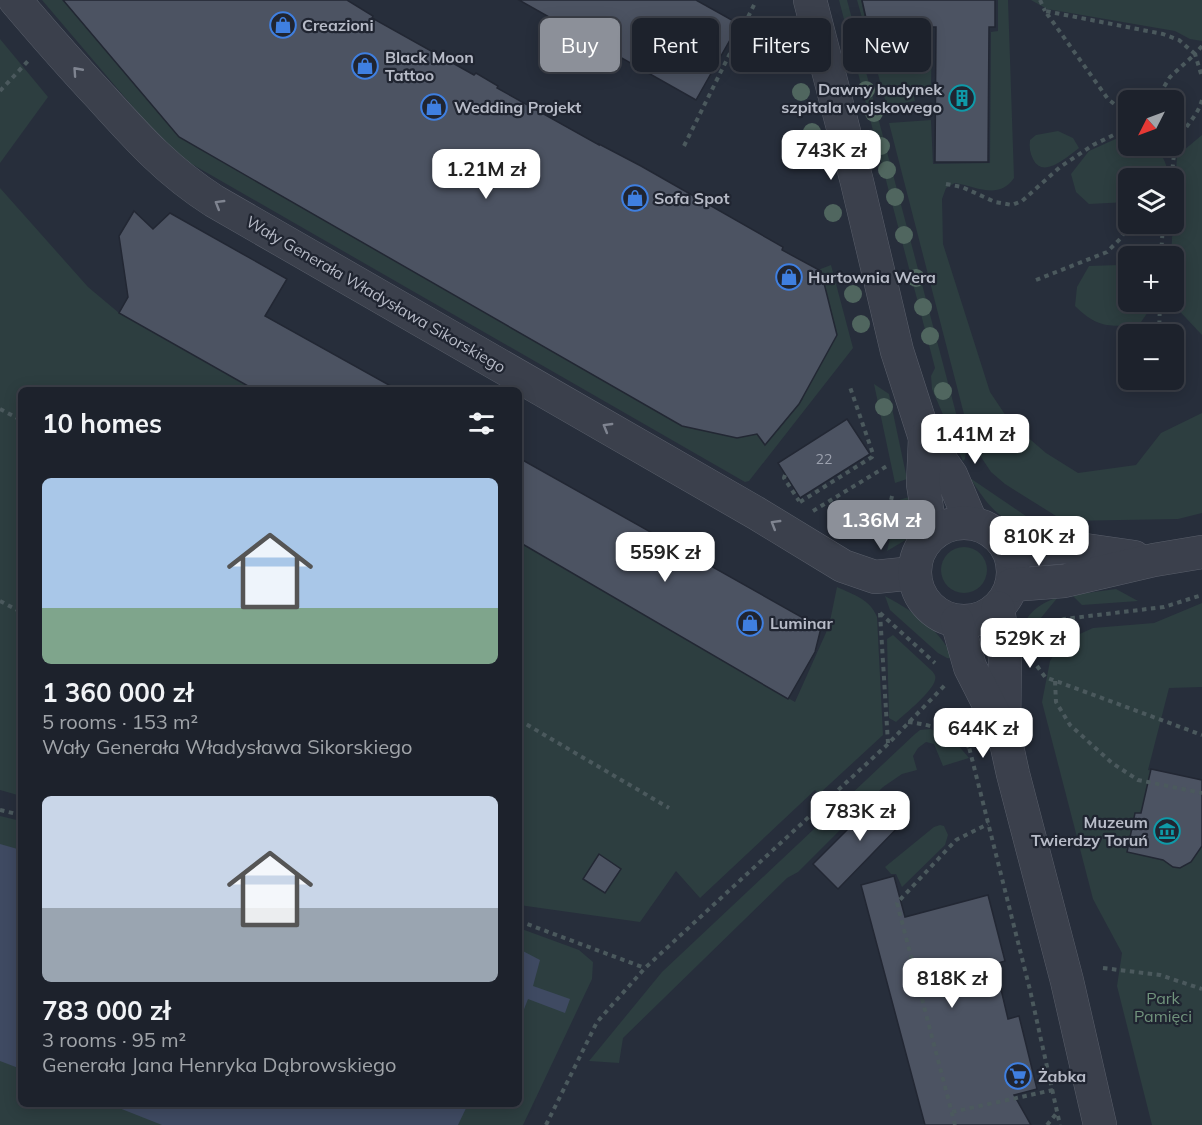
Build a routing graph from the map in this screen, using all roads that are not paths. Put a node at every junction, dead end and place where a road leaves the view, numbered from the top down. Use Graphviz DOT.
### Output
graph roads {
  1 [pos="15,0"];
  2 [pos="810,0"];
  3 [pos="925,438"];
  4 [pos="971,522"];
  5 [pos="931,534"];
  6 [pos="1010,552"];
  7 [pos="1202,552"];
  8 [pos="1154,560"];
  9 [pos="914,573"];
  10 [pos="1005,597"];
  11 [pos="957,621"];
  12 [pos="1004,733"];
  13 [pos="1100,1125"];
  9 -- 1 [label="street, Wały Generała Władysława Sikorskiego, one-way"];
  2 -- 3 [label="street"];
  3 -- 4 [label="street"];
  3 -- 5 [label="street"];
  4 -- 5 [label="street"];
  4 -- 6 [label="street"];
  5 -- 9 [label="street"];
  6 -- 8 [label="street"];
  6 -- 10 [label="street"];
  7 -- 8 [label="street"];
  8 -- 10 [label="street"];
  9 -- 11 [label="street"];
  10 -- 11 [label="street"];
  10 -- 12 [label="street"];
  11 -- 12 [label="street"];
  12 -- 13 [label="street"];
}
